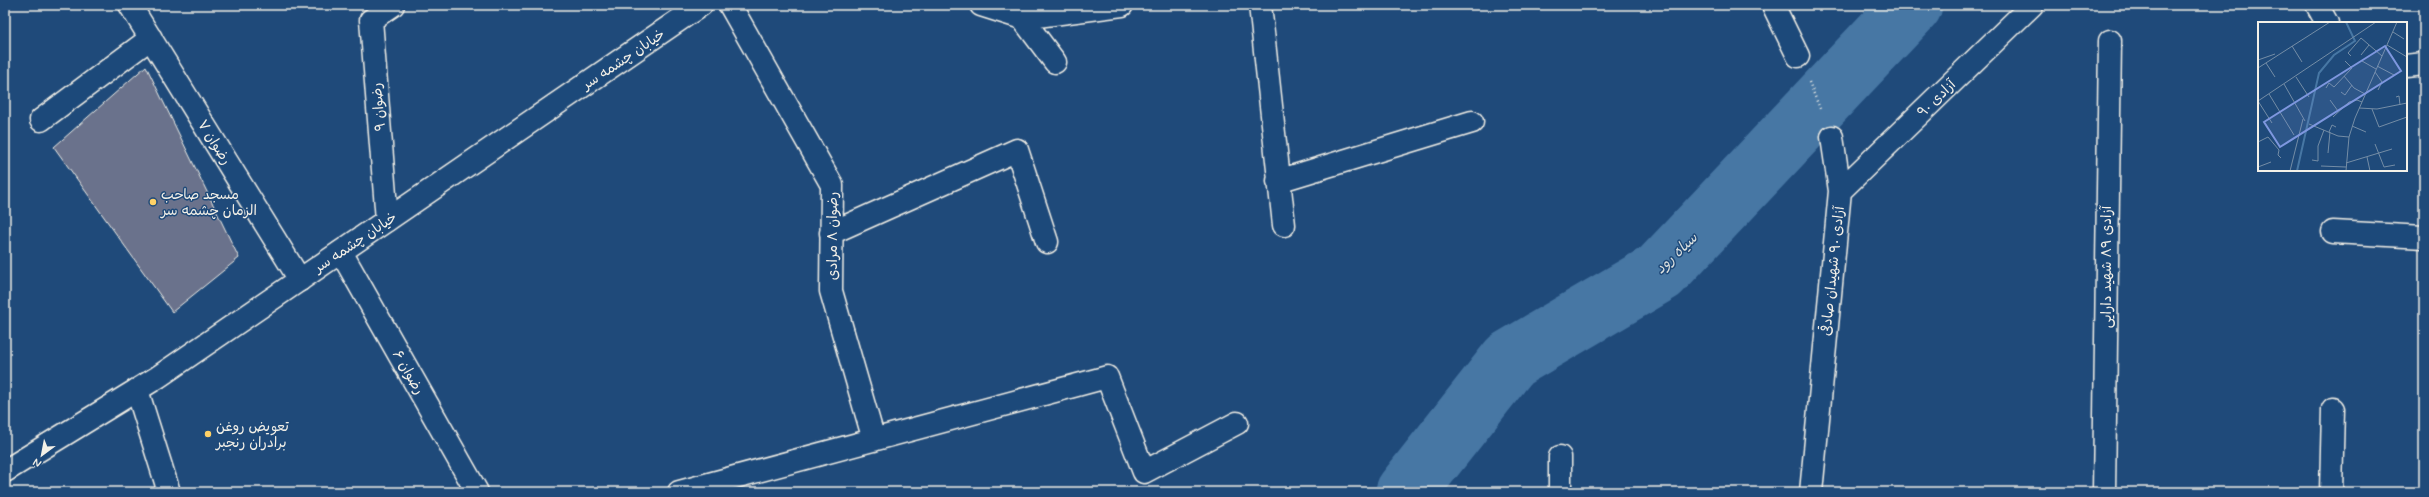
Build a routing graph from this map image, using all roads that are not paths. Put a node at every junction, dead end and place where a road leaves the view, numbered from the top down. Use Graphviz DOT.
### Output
graph roads {
  1 [pos="130,5"];
  2 [pos="393,5"];
  3 [pos="701,5"];
  4 [pos="730,5"];
  5 [pos="981,5"];
  6 [pos="1122,5"];
  7 [pos="1260,5"];
  8 [pos="1773,5"];
  9 [pos="2032,5"];
  10 [pos="2317,5"];
  11 [pos="1022,18"];
  12 [pos="2326,22"];
  13 [pos="151,38"];
  14 [pos="2110,42"];
  15 [pos="1798,56"];
  16 [pos="1055,62"];
  17 [pos="2424,64"];
  18 [pos="2407,66"];
  19 [pos="41,120"];
  20 [pos="1472,122"];
  21 [pos="1832,137"];
  22 [pos="1278,181"];
  23 [pos="1840,190"];
  24 [pos="388,220"];
  25 [pos="1284,225"];
  26 [pos="2333,232"];
  27 [pos="831,233"];
  28 [pos="2424,236"];
  29 [pos="1047,242"];
  30 [pos="341,252"];
  31 [pos="300,280"];
  32 [pos="137,390"];
  33 [pos="2333,409"];
  34 [pos="1237,423"];
  35 [pos="874,440"];
  36 [pos="1560,457"];
  37 [pos="5,471"];
  38 [pos="169,492"];
  39 [pos="477,492"];
  40 [pos="679,492"];
  41 [pos="1560,492"];
  42 [pos="1811,492"];
  43 [pos="2104,492"];
  44 [pos="2331,492"];
  1 -- 13 [label="street, رضوان ۷"];
  2 -- 24 [label="street, رضوان ۹"];
  3 -- 24 [label="street, خیابان چشمه سر"];
  4 -- 27 [label="street, رضوان ۸ مرادی"];
  5 -- 11 [label="street"];
  6 -- 11 [label="street"];
  7 -- 22 [label="street"];
  8 -- 15 [label="street"];
  9 -- 23 [label="street, آزادی ۹۰"];
  10 -- 12 [label="street"];
  11 -- 16 [label="street"];
  13 -- 19 [label="street"];
  13 -- 31 [label="street, رضوان ۷"];
  14 -- 43 [label="street, آزادی ۸۹ شهید دارایی"];
  17 -- 18 [label="street"];
  20 -- 22 [label="street"];
  21 -- 23 [label="street, آزادی ۹۰ شهیدان صادقی"];
  22 -- 25 [label="street"];
  23 -- 42 [label="street, آزادی ۹۰ شهیدان صادقی"];
  24 -- 30 [label="street, خیابان چشمه سر"];
  26 -- 28 [label="street"];
  27 -- 29 [label="street"];
  27 -- 35 [label="street, رضوان ۸ مرادی"];
  30 -- 31 [label="street, خیابان چشمه سر"];
  30 -- 39 [label="street, رضوان ۶"];
  31 -- 32 [label="street, خیابان چشمه سر"];
  32 -- 37 [label="street, خیابان چشمه سر"];
  32 -- 38 [label="street"];
  33 -- 44 [label="street"];
  34 -- 35 [label="street"];
  35 -- 40 [label="street"];
  36 -- 41 [label="street"];
}
